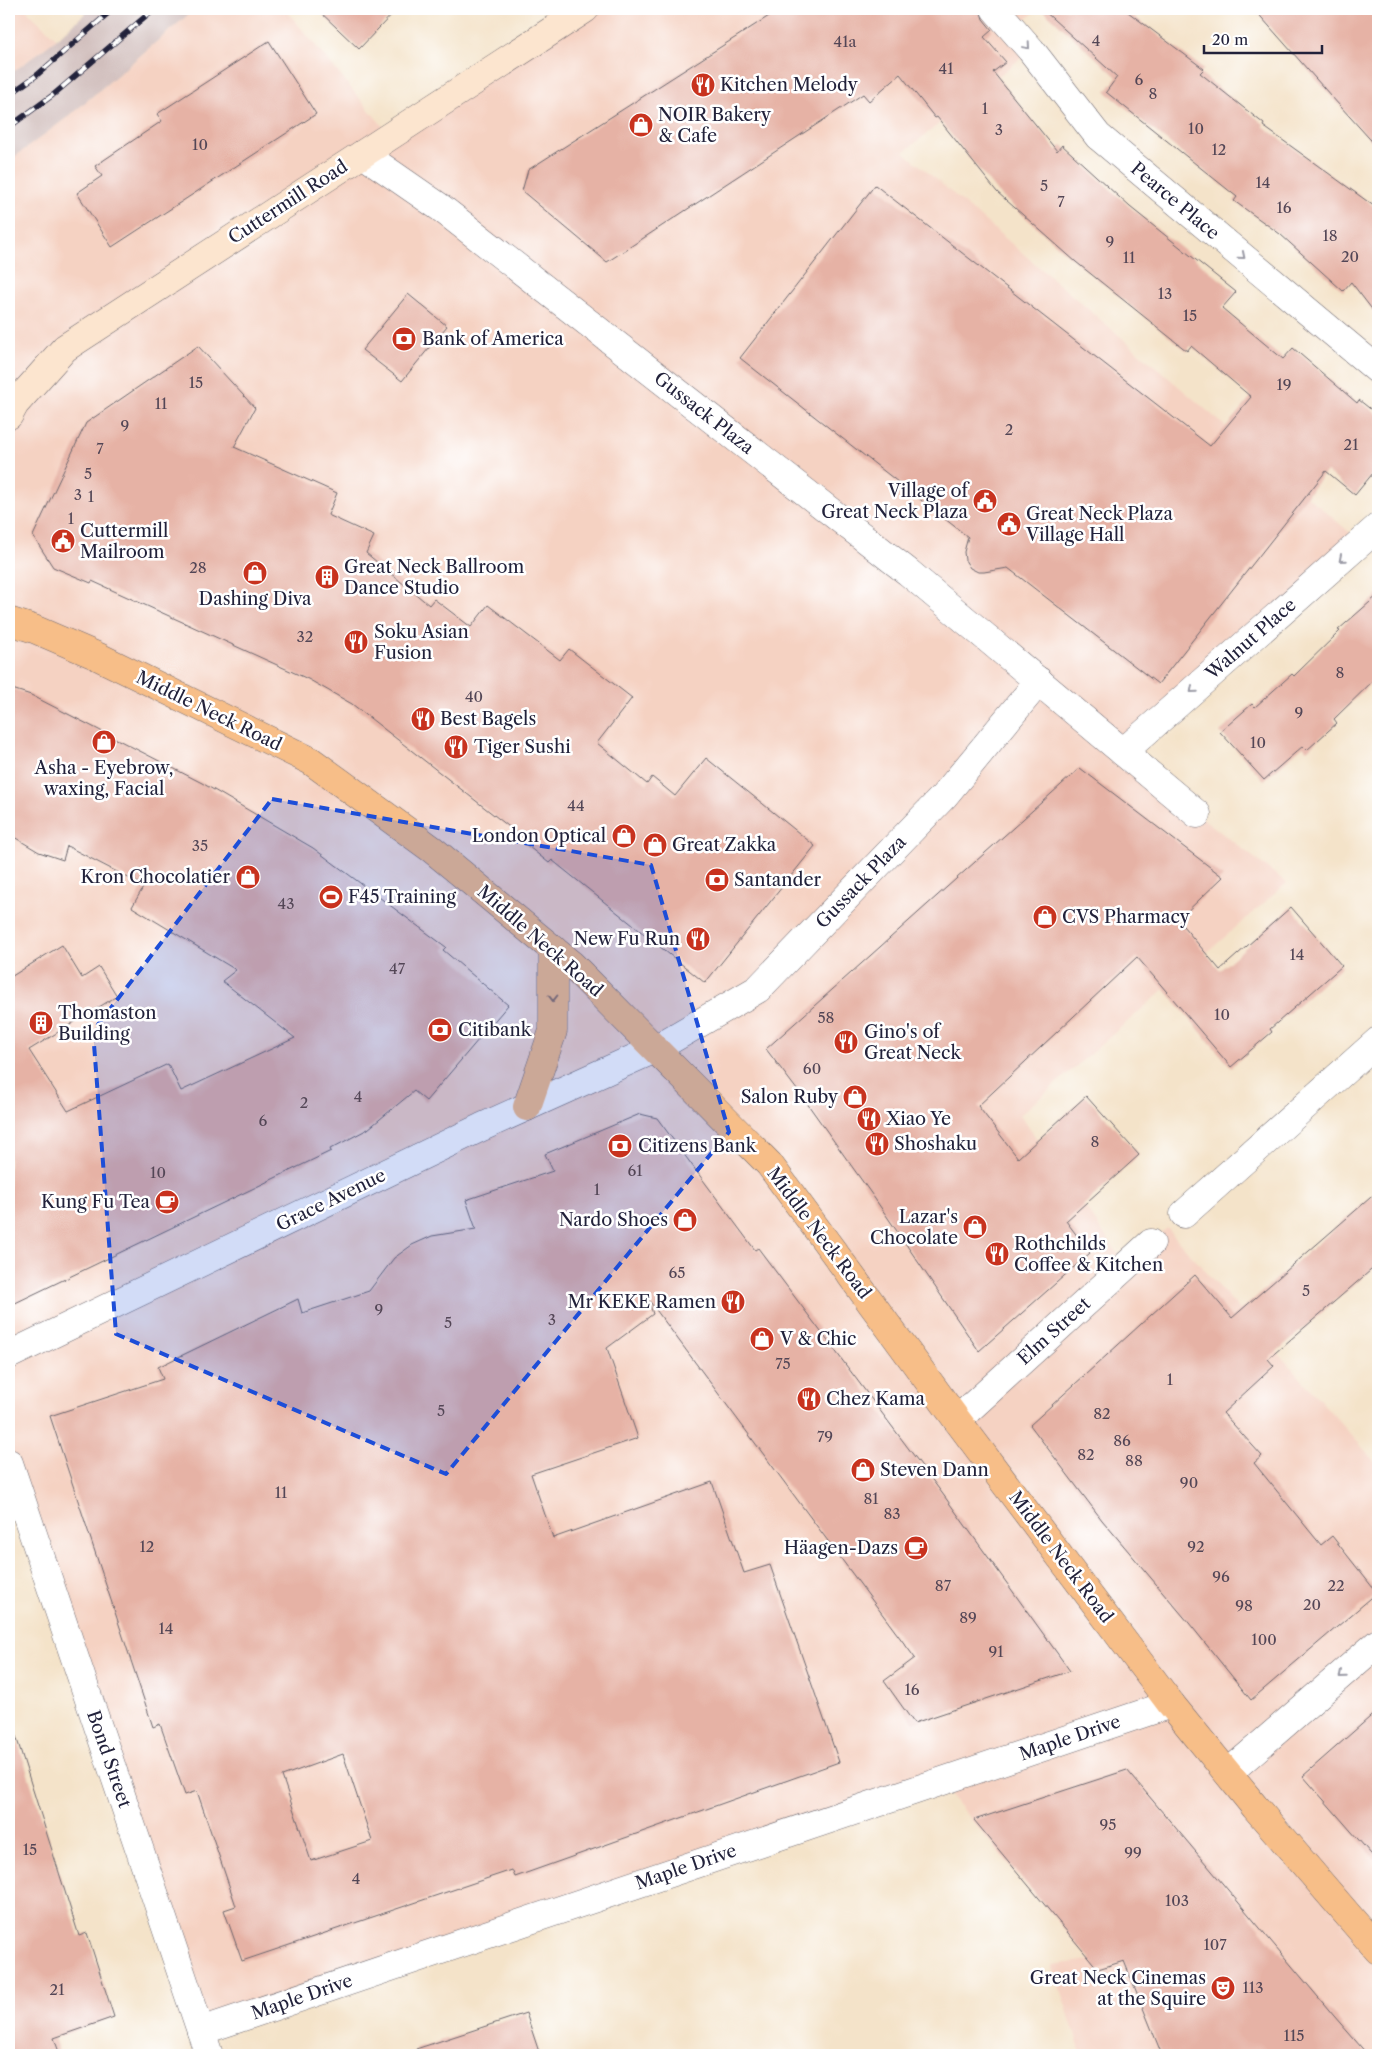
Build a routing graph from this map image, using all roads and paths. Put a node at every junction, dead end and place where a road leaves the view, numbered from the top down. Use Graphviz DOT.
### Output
graph roads {
  1 [pos="585,9"];
  2 [pos="995,9"];
  3 [pos="362,154"];
  4 [pos="1378,370"];
  5 [pos="9,415"];
  6 [pos="1378,527"];
  7 [pos="9,620"];
  8 [pos="1039,681"];
  9 [pos="1123,752"];
  10 [pos="1197,814"];
  11 [pos="554,949"];
  12 [pos="1378,1041"];
  13 [pos="656,1049"];
  14 [pos="527,1107"];
  15 [pos="1184,1214"];
  16 [pos="1151,1243"];
  17 [pos="9,1355"];
  18 [pos="957,1420"];
  19 [pos="9,1464"];
  20 [pos="1378,1643"];
  21 [pos="1171,1704"];
  22 [pos="1228,1773"];
  23 [pos="1378,1950"];
  24 [pos="205,2043"];
  1 -- 3 [label="main road, Cuttermill Road"];
  2 -- 4 [label="street, Pearce Place, one-way"];
  3 -- 5 [label="main road, Cuttermill Road"];
  3 -- 8 [label="street, Gussack Plaza"];
  6 -- 9 [label="street, Walnut Place, one-way"];
  7 -- 11 [label="main road, Middle Neck Road"];
  8 -- 9 [label="street, Gussack Plaza"];
  8 -- 13 [label="street, Gussack Plaza"];
  9 -- 10 [label="street, Gussack Plaza"];
  11 -- 13 [label="main road, Middle Neck Road"];
  11 -- 14 [label="main road, one-way"];
  12 -- 15 [label="street"];
  13 -- 14 [label="street, Grace Avenue"];
  13 -- 18 [label="main road, Middle Neck Road"];
  14 -- 17 [label="street, Grace Avenue"];
  16 -- 18 [label="street, Elm Street"];
  18 -- 21 [label="main road, Middle Neck Road"];
  19 -- 24 [label="street, Bond Street"];
  20 -- 22 [label="street, one-way"];
  21 -- 22 [label="main road, Middle Neck Road"];
  21 -- 24 [label="street, Maple Drive"];
  22 -- 23 [label="main road, Middle Neck Road"];
}
